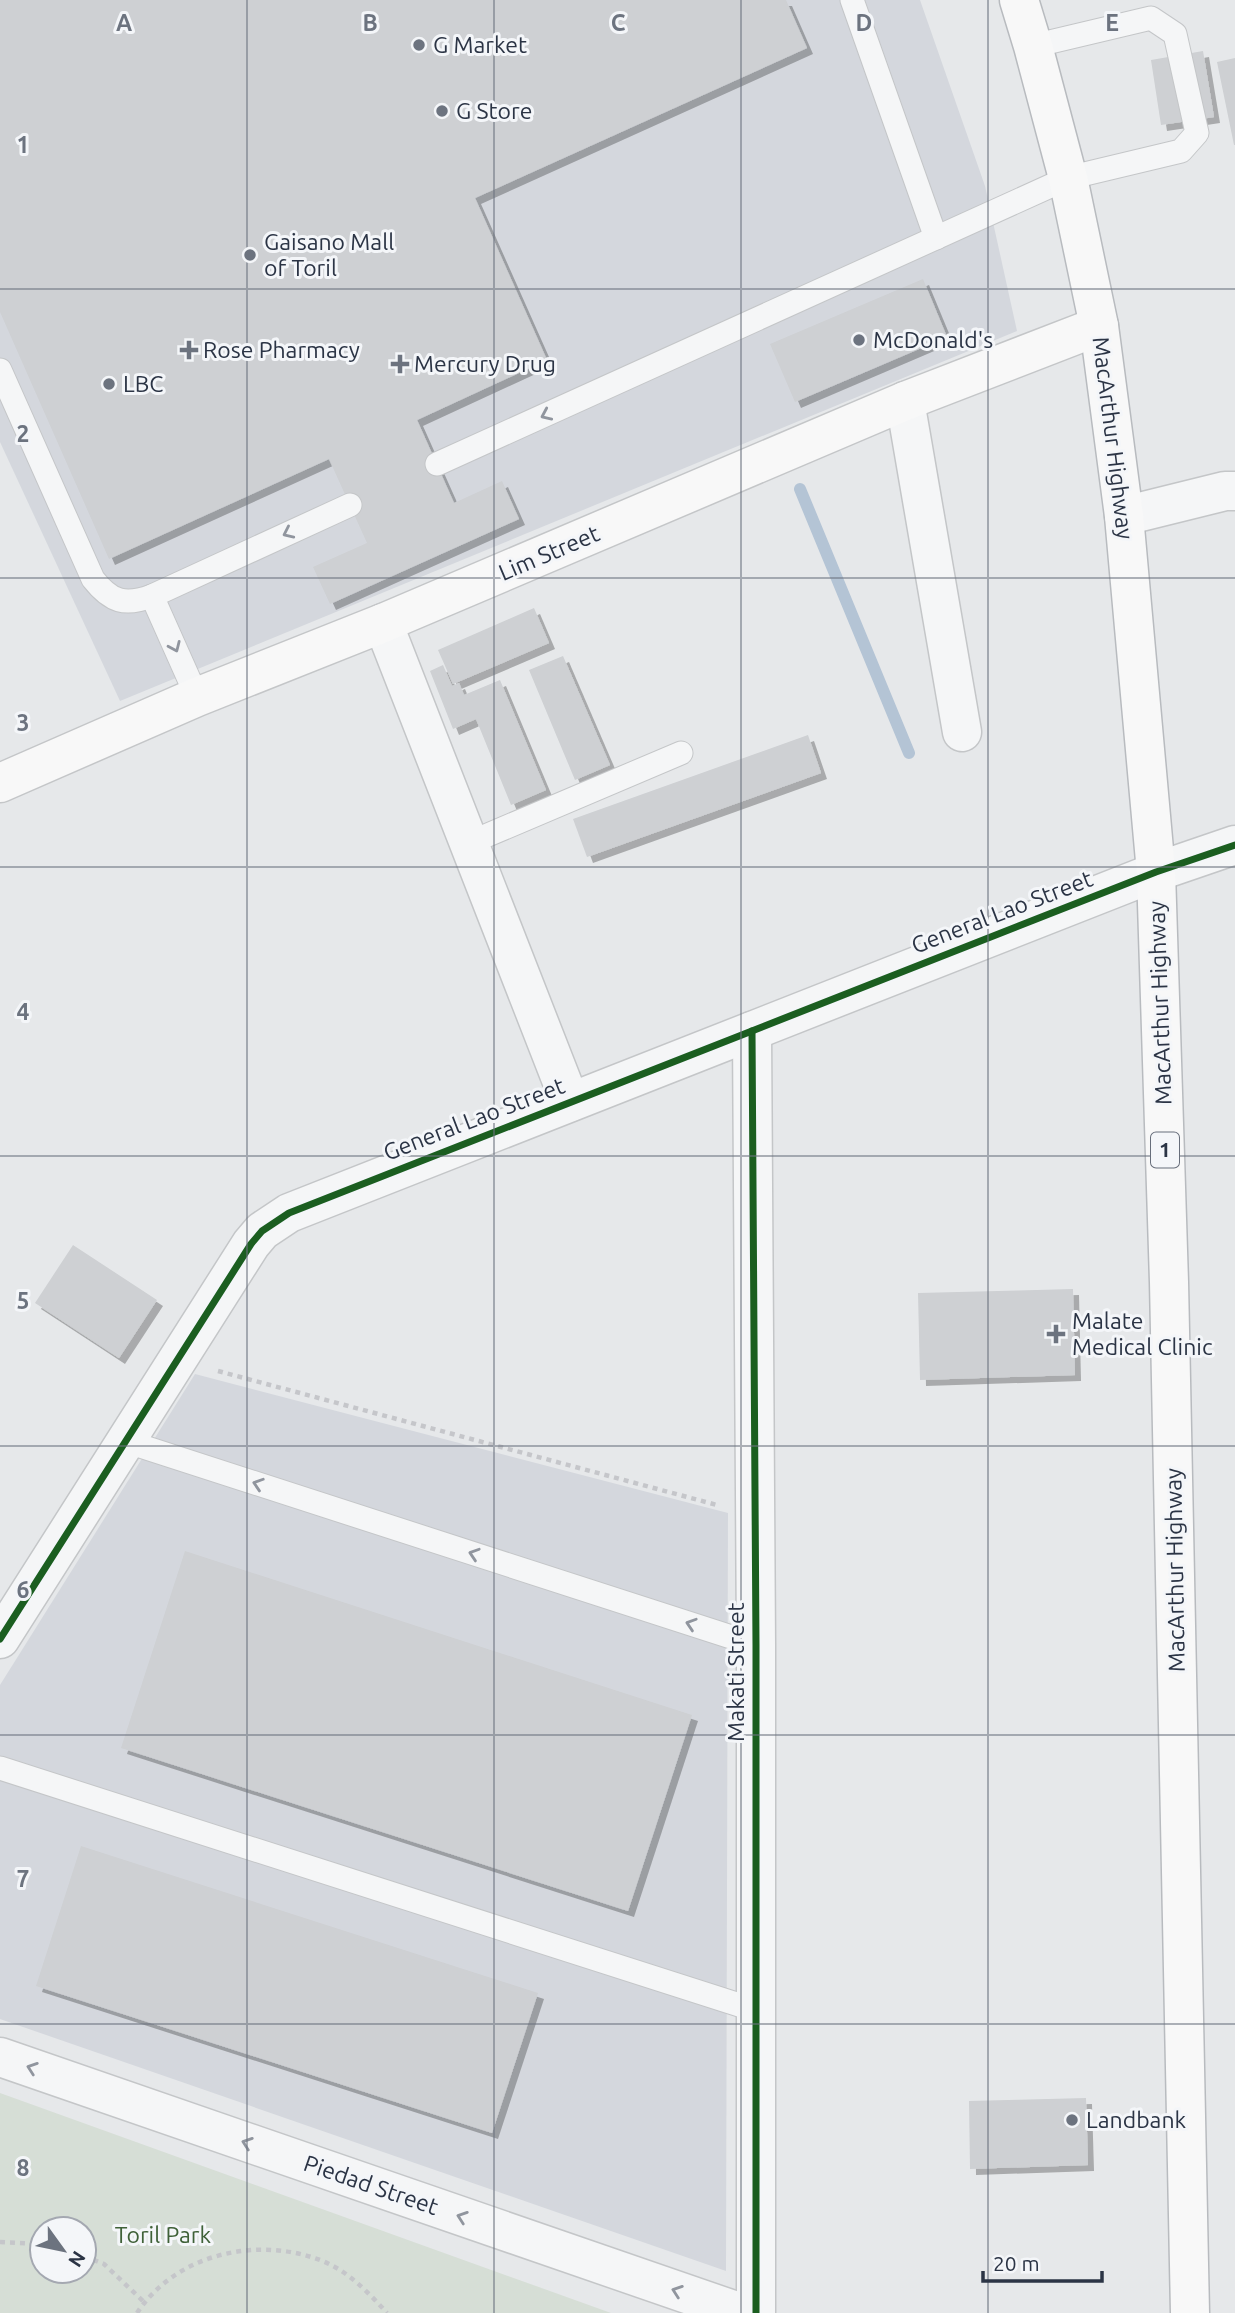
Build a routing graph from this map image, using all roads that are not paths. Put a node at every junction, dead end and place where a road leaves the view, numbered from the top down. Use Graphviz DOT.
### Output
graph roads {
  1 [pos="852,0"];
  2 [pos="1019,0"];
  3 [pos="1033,46"];
  4 [pos="1068,178"];
  5 [pos="936,238"];
  6 [pos="1099,326"];
  7 [pos="0,370"];
  8 [pos="905,401"];
  9 [pos="437,464"];
  10 [pos="1235,491"];
  11 [pos="350,505"];
  12 [pos="1124,516"];
  13 [pos="152,596"];
  14 [pos="383,623"];
  15 [pos="197,697"];
  16 [pos="962,732"];
  17 [pos="681,753"];
  18 [pos="0,783"];
  19 [pos="468,843"];
  20 [pos="1235,845"];
  21 [pos="1156,872"];
  22 [pos="752,1031"];
  23 [pos="570,1102"];
  24 [pos="125,1441"];
  25 [pos="0,1639"];
  26 [pos="756,1645"];
  27 [pos="0,1768"];
  28 [pos="755,2010"];
  29 [pos="0,2057"];
  30 [pos="742,2313"];
  31 [pos="756,2313"];
  32 [pos="1190,2313"];
  1 -- 5 [label="lane"];
  2 -- 3 [label="main road, MacArthur Highway / 1"];
  3 -- 4 [label="main road, MacArthur Highway / 1"];
  3 -- 4 [label="lane"];
  4 -- 5 [label="lane"];
  4 -- 6 [label="main road, MacArthur Highway / 1"];
  5 -- 9 [label="lane, one-way"];
  6 -- 8 [label="main road, Lim Street"];
  6 -- 12 [label="main road, MacArthur Highway / 1"];
  7 -- 13 [label="lane"];
  8 -- 14 [label="main road, Lim Street"];
  8 -- 16 [label="street"];
  10 -- 12 [label="street"];
  11 -- 13 [label="lane, one-way"];
  12 -- 21 [label="main road, MacArthur Highway / 1"];
  13 -- 15 [label="lane, one-way"];
  14 -- 15 [label="main road, Lim Street"];
  14 -- 19 [label="street"];
  15 -- 18 [label="main road, Lim Street"];
  17 -- 19 [label="lane"];
  19 -- 23 [label="street"];
  20 -- 21 [label="street, General Lao Street"];
  21 -- 22 [label="street, General Lao Street"];
  21 -- 32 [label="main road, MacArthur Highway / 1"];
  22 -- 23 [label="street, General Lao Street"];
  22 -- 26 [label="street, Makati Street"];
  23 -- 24 [label="street, General Lao Street"];
  24 -- 25 [label="street, General Lao Street"];
  26 -- 24 [label="lane, one-way"];
  26 -- 28 [label="street, Makati Street"];
  27 -- 28 [label="lane"];
  28 -- 31 [label="street, Makati Street"];
  30 -- 29 [label="street, Piedad Street, one-way"];
}
